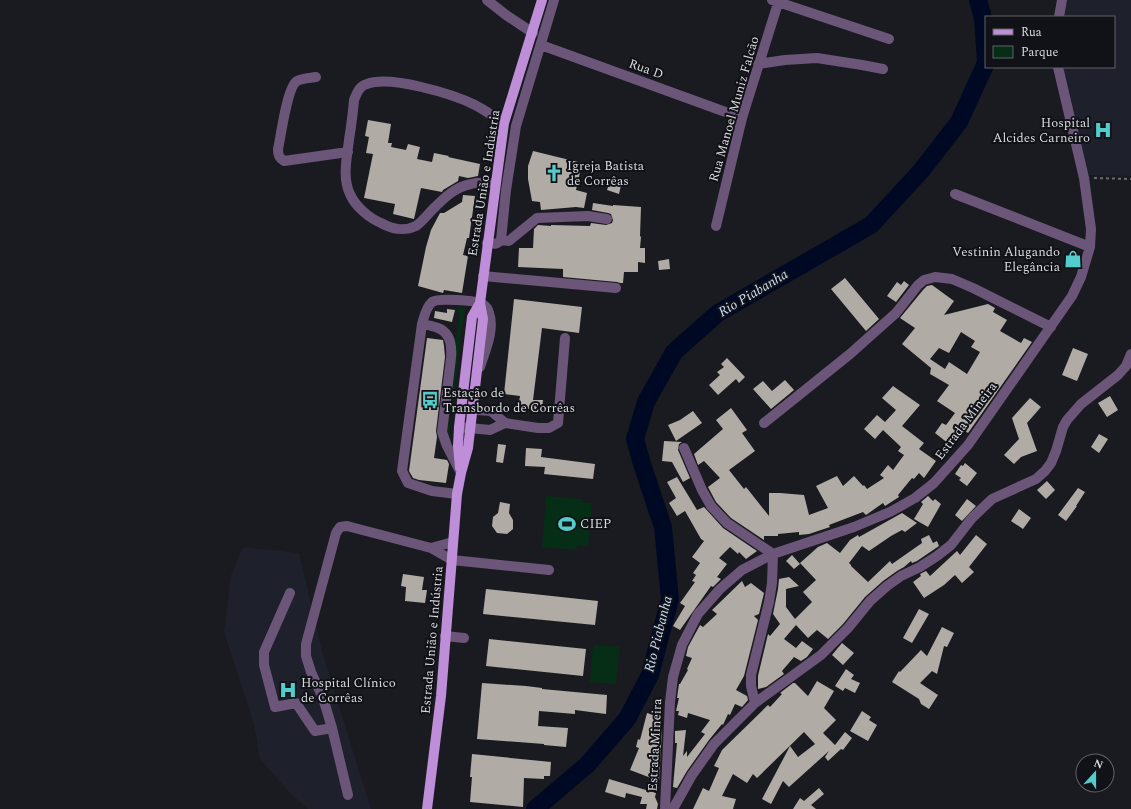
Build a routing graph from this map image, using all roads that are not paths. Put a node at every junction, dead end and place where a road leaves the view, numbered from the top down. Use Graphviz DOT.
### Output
graph roads {
  1 [pos="487,0"];
  2 [pos="542,0"];
  3 [pos="554,0"];
  4 [pos="1062,0"];
  5 [pos="776,1"];
  6 [pos="1059,16"];
  7 [pos="533,33"];
  8 [pos="888,39"];
  9 [pos="541,45"];
  10 [pos="758,64"];
  11 [pos="1058,68"];
  12 [pos="883,69"];
  13 [pos="316,77"];
  14 [pos="742,118"];
  15 [pos="504,123"];
  16 [pos="348,152"];
  17 [pos="495,183"];
  18 [pos="955,194"];
  19 [pos="607,219"];
  20 [pos="716,226"];
  21 [pos="500,240"];
  22 [pos="487,243"];
  23 [pos="1090,247"];
  24 [pos="483,276"];
  25 [pos="616,288"];
  26 [pos="480,303"];
  27 [pos="422,324"];
  28 [pos="1051,327"];
  29 [pos="565,338"];
  30 [pos="1131,354"];
  31 [pos="461,408"];
  32 [pos="473,410"];
  33 [pos="764,422"];
  34 [pos="505,423"];
  35 [pos="459,427"];
  36 [pos="471,429"];
  37 [pos="684,448"];
  38 [pos="461,473"];
  39 [pos="457,494"];
  40 [pos="453,542"];
  41 [pos="431,548"];
  42 [pos="773,554"];
  43 [pos="452,560"];
  44 [pos="549,570"];
  45 [pos="290,593"];
  46 [pos="445,636"];
  47 [pos="464,638"];
  48 [pos="755,702"];
  49 [pos="332,728"];
  50 [pos="348,795"];
  51 [pos="427,809"];
  52 [pos="665,809"];
  53 [pos="673,809"];
  1 -- 7 [label="street"];
  2 -- 7 [label="main road, Estrada União e Indústria"];
  3 -- 9 [label="street"];
  4 -- 6 [label="street"];
  5 -- 8 [label="street"];
  5 -- 10 [label="street, Rua Manoel Muniz Falcão"];
  7 -- 15 [label="main road, Estrada União e Indústria"];
  9 -- 14 [label="street, Rua D"];
  9 -- 21 [label="street"];
  10 -- 12 [label="street"];
  10 -- 14 [label="street, Rua Manoel Muniz Falcão"];
  11 -- 23 [label="street, Estrada Mineira"];
  13 -- 16 [label="street"];
  14 -- 20 [label="street, Rua Manoel Muniz Falcão"];
  15 -- 16 [label="street"];
  15 -- 17 [label="main road, Estrada União e Indústria"];
  16 -- 17 [label="street"];
  17 -- 22 [label="main road, Estrada União e Indústria"];
  18 -- 23 [label="street"];
  19 -- 21 [label="street"];
  21 -- 22 [label="street"];
  22 -- 24 [label="main road, Estrada União e Indústria"];
  23 -- 28 [label="street, Estrada Mineira"];
  24 -- 25 [label="street"];
  24 -- 26 [label="main road, Estrada União e Indústria"];
  26 -- 27 [label="street"];
  26 -- 31 [label="main road, Estrada União e Indústria"];
  26 -- 32 [label="main road, Estrada União e Indústria"];
  27 -- 38 [label="street"];
  27 -- 39 [label="street"];
  28 -- 33 [label="street"];
  28 -- 42 [label="street, Estrada Mineira"];
  29 -- 34 [label="street"];
  30 -- 48 [label="street"];
  31 -- 32 [label="street"];
  31 -- 35 [label="main road, Estrada União e Indústria"];
  32 -- 34 [label="street"];
  32 -- 36 [label="main road, Estrada União e Indústria"];
  34 -- 36 [label="street"];
  35 -- 36 [label="street"];
  35 -- 38 [label="main road, Estrada União e Indústria"];
  36 -- 38 [label="main road, Estrada União e Indústria"];
  37 -- 42 [label="street"];
  38 -- 39 [label="main road, Estrada União e Indústria"];
  39 -- 40 [label="main road, Estrada União e Indústria"];
  40 -- 41 [label="street"];
  40 -- 43 [label="main road, Estrada União e Indústria"];
  41 -- 43 [label="street"];
  41 -- 49 [label="street"];
  42 -- 48 [label="street"];
  42 -- 52 [label="street, Estrada Mineira"];
  43 -- 44 [label="street"];
  43 -- 46 [label="main road, Estrada União e Indústria"];
  45 -- 49 [label="street"];
  46 -- 47 [label="street"];
  46 -- 51 [label="main road, Estrada União e Indústria"];
  48 -- 53 [label="street"];
  49 -- 50 [label="street"];
}
